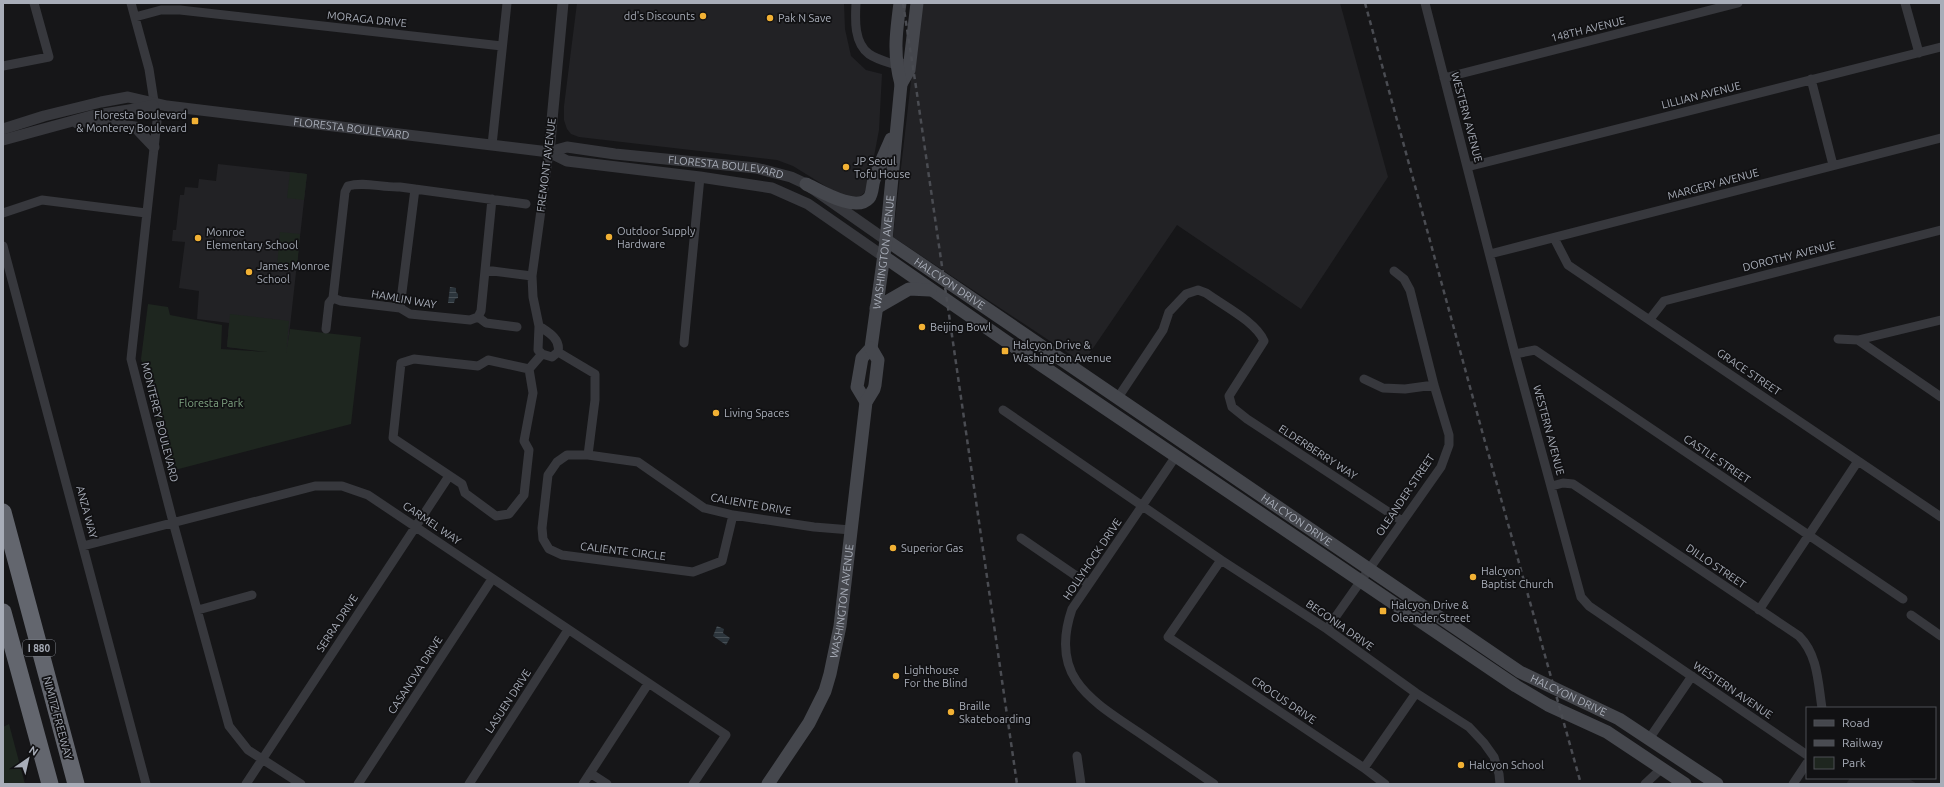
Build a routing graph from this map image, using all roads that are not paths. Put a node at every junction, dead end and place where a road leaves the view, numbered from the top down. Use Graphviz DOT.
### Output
graph roads {
  1 [pos="34,3"];
  2 [pos="131,3"];
  3 [pos="507,3"];
  4 [pos="563,3"];
  5 [pos="856,3"];
  6 [pos="900,3"];
  7 [pos="917,3"];
  8 [pos="1424,3"];
  9 [pos="1738,3"];
  10 [pos="1905,3"];
  11 [pos="135,17"];
  12 [pos="502,46"];
  13 [pos="1941,48"];
  14 [pos="1919,53"];
  15 [pos="910,57"];
  16 [pos="896,65"];
  17 [pos="3,66"];
  18 [pos="1444,78"];
  19 [pos="1811,79"];
  20 [pos="901,84"];
  21 [pos="154,104"];
  22 [pos="62,123"];
  23 [pos="896,127"];
  24 [pos="3,129"];
  25 [pos="1941,138"];
  26 [pos="3,140"];
  27 [pos="492,145"];
  28 [pos="154,148"];
  29 [pos="548,152"];
  30 [pos="1833,165"];
  31 [pos="1467,167"];
  32 [pos="700,177"];
  33 [pos="806,184"];
  34 [pos="415,189"];
  35 [pos="492,199"];
  36 [pos="526,204"];
  37 [pos="3,213"];
  38 [pos="146,213"];
  39 [pos="1941,230"];
  40 [pos="1554,238"];
  41 [pos="886,240"];
  42 [pos="3,246"];
  43 [pos="1490,254"];
  44 [pos="883,256"];
  45 [pos="485,270"];
  46 [pos="1394,271"];
  47 [pos="532,276"];
  48 [pos="933,291"];
  49 [pos="333,298"];
  50 [pos="400,308"];
  51 [pos="876,308"];
  52 [pos="478,318"];
  53 [pos="1650,319"];
  54 [pos="1941,320"];
  55 [pos="539,326"];
  56 [pos="517,327"];
  57 [pos="326,329"];
  58 [pos="1838,339"];
  59 [pos="1858,340"];
  60 [pos="684,343"];
  61 [pos="558,352"];
  62 [pos="542,354"];
  63 [pos="1515,354"];
  64 [pos="530,369"];
  65 [pos="1364,379"];
  66 [pos="1434,385"];
  67 [pos="1941,397"];
  68 [pos="1118,399"];
  69 [pos="1003,410"];
  70 [pos="588,455"];
  71 [pos="1176,456"];
  72 [pos="1858,461"];
  73 [pos="548,475"];
  74 [pos="450,476"];
  75 [pos="1552,486"];
  76 [pos="1142,506"];
  77 [pos="3,512"];
  78 [pos="734,515"];
  79 [pos="1941,516"];
  80 [pos="1402,521"];
  81 [pos="173,522"];
  82 [pos="416,526"];
  83 [pos="852,530"];
  84 [pos="1808,535"];
  85 [pos="1021,538"];
  86 [pos="84,546"];
  87 [pos="1221,560"];
  88 [pos="1369,569"];
  89 [pos="492,579"];
  90 [pos="1361,581"];
  91 [pos="1088,584"];
  92 [pos="252,595"];
  93 [pos="1902,599"];
  94 [pos="198,610"];
  95 [pos="1759,610"];
  96 [pos="3,612"];
  97 [pos="1911,615"];
  98 [pos="1327,629"];
  99 [pos="568,630"];
  100 [pos="1941,636"];
  101 [pos="1455,645"];
  102 [pos="1482,647"];
  103 [pos="1692,676"];
  104 [pos="648,684"];
  105 [pos="1416,693"];
  106 [pos="1822,707"];
  107 [pos="1649,739"];
  108 [pos="1806,753"];
  109 [pos="1077,756"];
  110 [pos="263,761"];
  111 [pos="1806,764"];
  112 [pos="1364,768"];
  113 [pos="1662,768"];
  114 [pos="590,773"];
  115 [pos="1646,783"];
  116 [pos="50,784"];
  117 [pos="76,784"];
  118 [pos="146,784"];
  119 [pos="246,784"];
  120 [pos="301,784"];
  121 [pos="358,784"];
  122 [pos="469,784"];
  123 [pos="583,784"];
  124 [pos="607,784"];
  125 [pos="693,784"];
  126 [pos="768,784"];
  127 [pos="1081,784"];
  128 [pos="1214,784"];
  129 [pos="1385,784"];
  130 [pos="1500,784"];
  131 [pos="1685,784"];
  132 [pos="1717,784"];
  133 [pos="1792,784"];
  1 -- 17 [label="street"];
  2 -- 11 [label="street, MONTEREY BOULEVARD"];
  3 -- 12 [label="street"];
  4 -- 29 [label="street, FREMONT AVENUE"];
  5 -- 16 [label="street"];
  6 -- 16 [label="main road, WASHINGTON AVENUE"];
  7 -- 15 [label="main road, WASHINGTON AVENUE"];
  8 -- 18 [label="street, WESTERN AVENUE"];
  9 -- 18 [label="street, 148TH AVENUE"];
  10 -- 14 [label="street"];
  11 -- 12 [label="street, MORAGA DRIVE"];
  11 -- 21 [label="street, MONTEREY BOULEVARD"];
  12 -- 27 [label="street"];
  13 -- 14 [label="street, LILLIAN AVENUE"];
  14 -- 19 [label="street, LILLIAN AVENUE"];
  15 -- 16 [label="street"];
  15 -- 20 [label="main road, WASHINGTON AVENUE"];
  16 -- 20 [label="main road, WASHINGTON AVENUE"];
  18 -- 31 [label="street, WESTERN AVENUE"];
  19 -- 30 [label="street"];
  19 -- 31 [label="street, LILLIAN AVENUE"];
  20 -- 23 [label="main road, WASHINGTON AVENUE"];
  21 -- 22 [label="street, FLORESTA BOULEVARD"];
  21 -- 24 [label="street, FLORESTA BOULEVARD"];
  21 -- 27 [label="street, FLORESTA BOULEVARD"];
  21 -- 28 [label="street, MONTEREY BOULEVARD"];
  22 -- 26 [label="street, FLORESTA BOULEVARD"];
  22 -- 28 [label="street"];
  23 -- 33 [label="main road"];
  23 -- 41 [label="main road, WASHINGTON AVENUE"];
  25 -- 30 [label="street, MARGERY AVENUE"];
  27 -- 29 [label="street, FLORESTA BOULEVARD"];
  28 -- 38 [label="street, MONTEREY BOULEVARD"];
  29 -- 32 [label="street, FLORESTA BOULEVARD"];
  29 -- 33 [label="street, FLORESTA BOULEVARD"];
  29 -- 47 [label="street, FREMONT AVENUE"];
  30 -- 40 [label="street, MARGERY AVENUE"];
  31 -- 43 [label="street, WESTERN AVENUE"];
  32 -- 44 [label="street, FLORESTA BOULEVARD"];
  32 -- 60 [label="street"];
  33 -- 41 [label="street, FLORESTA BOULEVARD"];
  34 -- 35 [label="street"];
  34 -- 49 [label="street"];
  34 -- 50 [label="street"];
  35 -- 36 [label="street"];
  35 -- 45 [label="street"];
  37 -- 38 [label="street"];
  38 -- 81 [label="street, MONTEREY BOULEVARD"];
  39 -- 53 [label="street, DOROTHY AVENUE"];
  40 -- 43 [label="street, MARGERY AVENUE"];
  40 -- 53 [label="street, GRACE STREET"];
  41 -- 44 [label="main road, WASHINGTON AVENUE"];
  41 -- 68 [label="main road, HALCYON DRIVE"];
  42 -- 86 [label="street, ANZA WAY"];
  43 -- 63 [label="street, WESTERN AVENUE"];
  44 -- 48 [label="main road, HALCYON DRIVE"];
  44 -- 51 [label="main road, WASHINGTON AVENUE"];
  45 -- 47 [label="street"];
  45 -- 52 [label="street"];
  46 -- 66 [label="street, OLEANDER STREET"];
  47 -- 55 [label="street, FREMONT AVENUE"];
  48 -- 51 [label="main road"];
  48 -- 71 [label="main road, HALCYON DRIVE"];
  49 -- 50 [label="street, HAMLIN WAY"];
  49 -- 57 [label="street"];
  50 -- 52 [label="street, HAMLIN WAY"];
  51 -- 83 [label="main road, WASHINGTON AVENUE"];
  52 -- 56 [label="street, HAMLIN WAY"];
  53 -- 72 [label="street, GRACE STREET"];
  54 -- 59 [label="street"];
  55 -- 61 [label="street"];
  55 -- 62 [label="street, FREMONT AVENUE"];
  58 -- 59 [label="street"];
  59 -- 67 [label="street"];
  61 -- 62 [label="street"];
  61 -- 70 [label="street"];
  62 -- 64 [label="street"];
  63 -- 75 [label="street, WESTERN AVENUE"];
  63 -- 84 [label="street, CASTLE STREET"];
  64 -- 74 [label="street"];
  64 -- 74 [label="street"];
  65 -- 66 [label="street"];
  66 -- 80 [label="street, OLEANDER STREET"];
  68 -- 80 [label="street, ELDERBERRY WAY"];
  68 -- 88 [label="main road, HALCYON DRIVE"];
  69 -- 76 [label="street, BEGONIA DRIVE"];
  70 -- 73 [label="street, CALIENTE DRIVE"];
  70 -- 78 [label="street, CALIENTE DRIVE"];
  71 -- 76 [label="street, HOLLYHOCK DRIVE"];
  71 -- 90 [label="main road, HALCYON DRIVE"];
  72 -- 79 [label="street, GRACE STREET"];
  72 -- 84 [label="street"];
  73 -- 78 [label="street, CALIENTE CIRCLE"];
  74 -- 82 [label="street, SERRA DRIVE"];
  75 -- 95 [label="street, DILLO STREET"];
  75 -- 103 [label="street, WESTERN AVENUE"];
  76 -- 87 [label="street, BEGONIA DRIVE"];
  76 -- 91 [label="street, HOLLYHOCK DRIVE"];
  77 -- 117 [label="highway, NIMITZ FREEWAY / I 880"];
  78 -- 83 [label="street, CALIENTE DRIVE"];
  80 -- 88 [label="street, OLEANDER STREET"];
  81 -- 82 [label="street, CARMEL WAY"];
  81 -- 86 [label="street, CARMEL WAY"];
  81 -- 94 [label="street, MONTEREY BOULEVARD"];
  82 -- 89 [label="street, CARMEL WAY"];
  82 -- 110 [label="street, SERRA DRIVE"];
  83 -- 126 [label="main road, WASHINGTON AVENUE"];
  84 -- 93 [label="street, CASTLE STREET"];
  84 -- 95 [label="street"];
  85 -- 91 [label="street"];
  86 -- 118 [label="street, ANZA WAY"];
  87 -- 98 [label="street, BEGONIA DRIVE"];
  87 -- 112 [label="street, CROCUS DRIVE"];
  88 -- 90 [label="street, OLEANDER STREET"];
  88 -- 102 [label="main road, HALCYON DRIVE"];
  89 -- 99 [label="street, CARMEL WAY"];
  89 -- 121 [label="street, CASANOVA DRIVE"];
  90 -- 98 [label="street, OLEANDER STREET"];
  90 -- 101 [label="main road, HALCYON DRIVE"];
  91 -- 128 [label="street, HOLLYHOCK DRIVE"];
  92 -- 94 [label="street"];
  94 -- 110 [label="street, MONTEREY BOULEVARD"];
  95 -- 106 [label="street, DILLO STREET"];
  96 -- 116 [label="highway, I 880"];
  97 -- 100 [label="street"];
  98 -- 105 [label="street, BEGONIA DRIVE"];
  99 -- 104 [label="street, CARMEL WAY"];
  99 -- 122 [label="street, LASUEN DRIVE"];
  101 -- 102 [label="main road"];
  101 -- 113 [label="main road, HALCYON DRIVE"];
  102 -- 107 [label="main road, HALCYON DRIVE"];
  103 -- 107 [label="street"];
  103 -- 108 [label="street, WESTERN AVENUE"];
  104 -- 114 [label="street"];
  104 -- 125 [label="street, CARMEL WAY"];
  105 -- 112 [label="street"];
  105 -- 130 [label="street, BEGONIA DRIVE"];
  107 -- 132 [label="main road, HALCYON DRIVE"];
  109 -- 127 [label="street"];
  110 -- 119 [label="street, SERRA DRIVE"];
  110 -- 120 [label="street, MONTEREY BOULEVARD"];
  111 -- 133 [label="street"];
  112 -- 129 [label="street, CROCUS DRIVE"];
  113 -- 115 [label="street"];
  113 -- 131 [label="main road, HALCYON DRIVE"];
  114 -- 123 [label="street"];
  114 -- 124 [label="street"];
}
